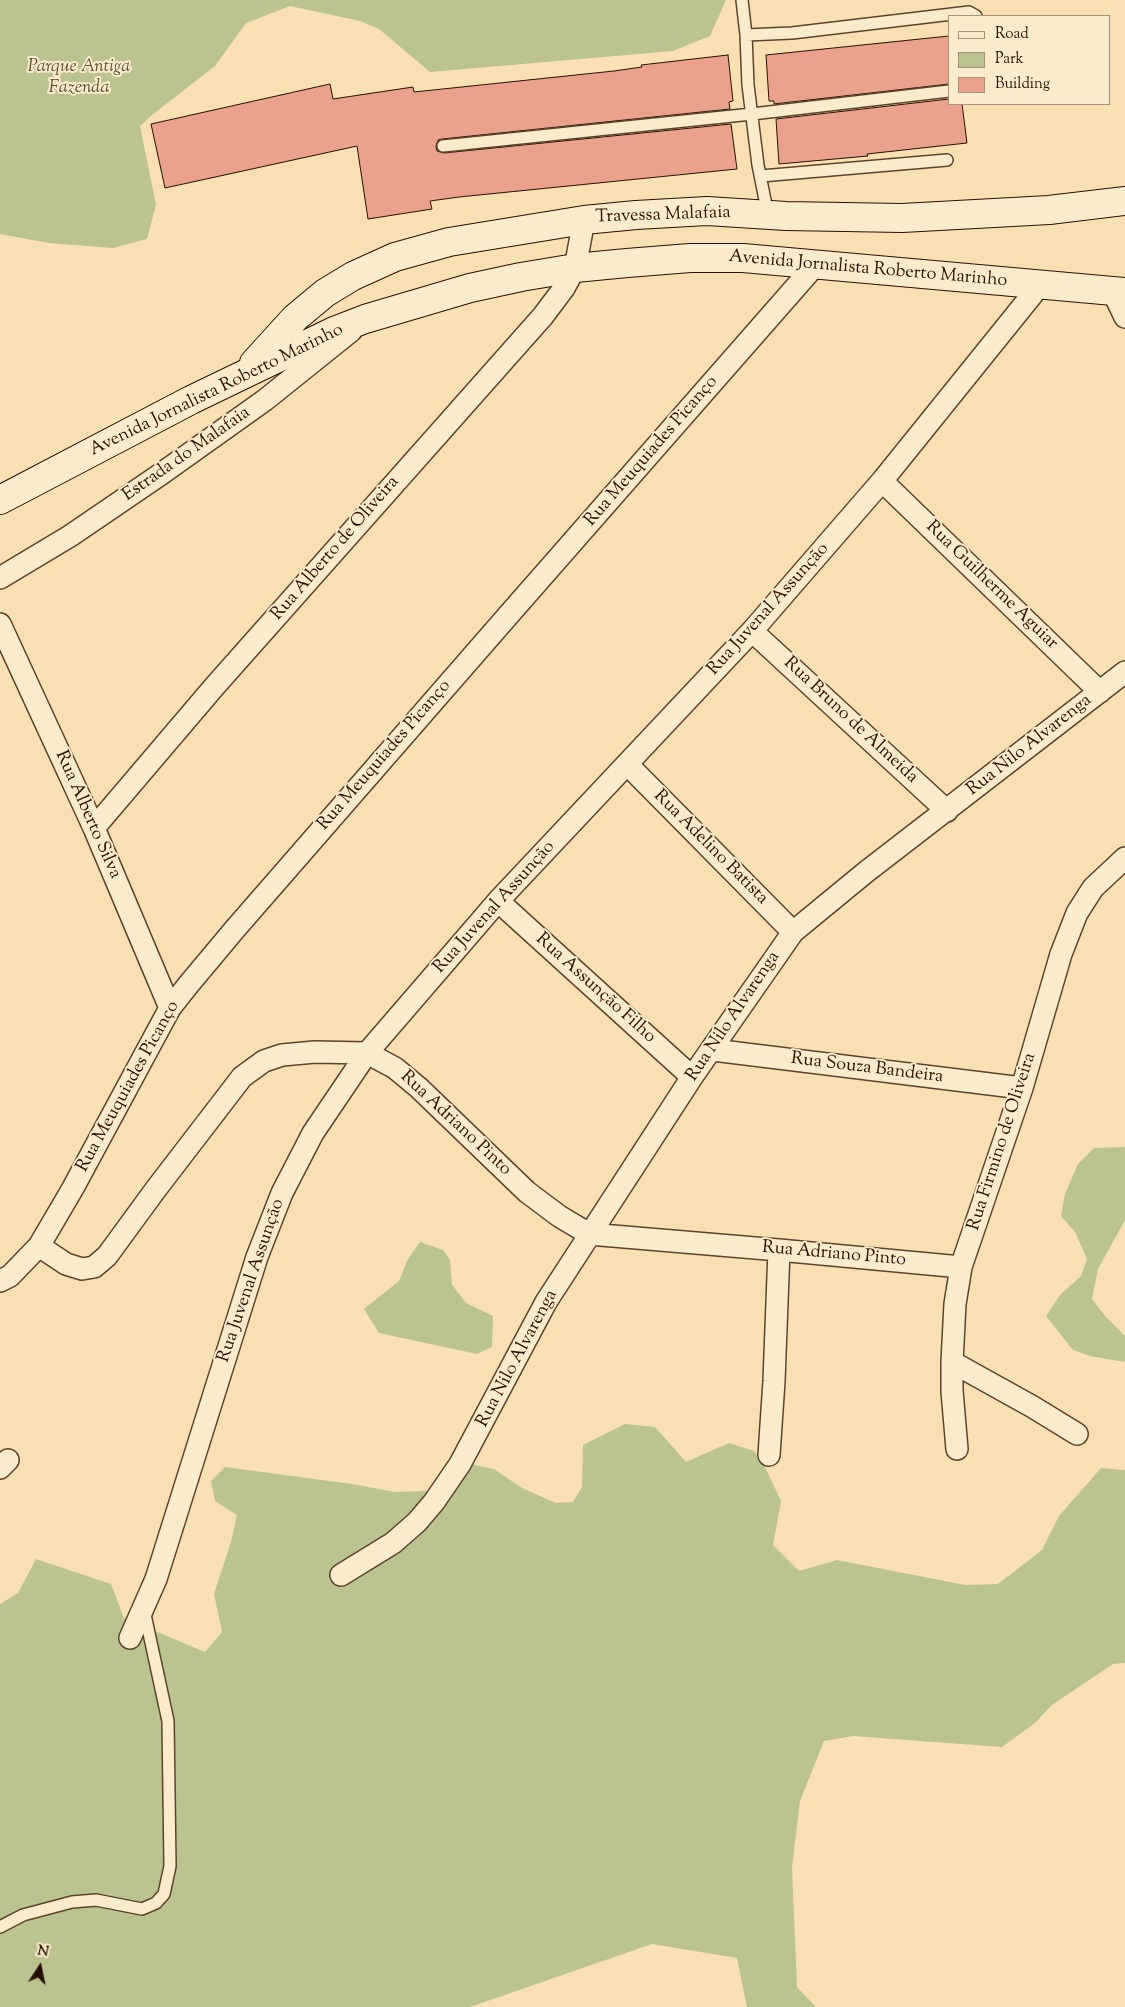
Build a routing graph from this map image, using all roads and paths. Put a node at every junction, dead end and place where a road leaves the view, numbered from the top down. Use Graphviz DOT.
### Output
graph roads {
  1 [pos="742,0"];
  2 [pos="974,15"];
  3 [pos="746,35"];
  4 [pos="948,91"];
  5 [pos="752,114"];
  6 [pos="443,146"];
  7 [pos="947,160"];
  8 [pos="761,176"];
  9 [pos="1125,201"];
  10 [pos="768,215"];
  11 [pos="584,220"];
  12 [pos="817,264"];
  13 [pos="575,268"];
  14 [pos="1040,285"];
  15 [pos="1119,291"];
  16 [pos="1125,318"];
  17 [pos="365,319"];
  18 [pos="246,372"];
  19 [pos="882,480"];
  20 [pos="0,500"];
  21 [pos="0,578"];
  22 [pos="0,624"];
  23 [pos="752,631"];
  24 [pos="1125,672"];
  25 [pos="1100,692"];
  26 [pos="627,764"];
  27 [pos="947,811"];
  28 [pos="94,828"];
  29 [pos="1125,858"];
  30 [pos="498,901"];
  31 [pos="793,932"];
  32 [pos="170,1008"];
  33 [pos="712,1050"];
  34 [pos="367,1053"];
  35 [pos="692,1077"];
  36 [pos="1022,1088"];
  37 [pos="589,1234"];
  38 [pos="39,1246"];
  39 [pos="779,1250"];
  40 [pos="961,1267"];
  41 [pos="0,1281"];
  42 [pos="952,1362"];
  43 [pos="1077,1434"];
  44 [pos="957,1449"];
  45 [pos="769,1455"];
  46 [pos="341,1574"];
  47 [pos="144,1609"];
  48 [pos="130,1638"];
  49 [pos="0,1927"];
  1 -- 3 [label="lane"];
  2 -- 3 [label="lane"];
  3 -- 5 [label="lane"];
  4 -- 5 [label="lane"];
  5 -- 6 [label="lane"];
  5 -- 8 [label="lane"];
  7 -- 8 [label="lane"];
  8 -- 10 [label="lane"];
  9 -- 10 [label="main road, Travessa Malafaia"];
  10 -- 11 [label="main road, Travessa Malafaia"];
  11 -- 13 [label="street, Rua Alberto de Oliveira"];
  11 -- 18 [label="main road, Travessa Malafaia"];
  12 -- 13 [label="main road, Avenida Jornalista Roberto Marinho"];
  12 -- 14 [label="main road, Avenida Jornalista Roberto Marinho"];
  12 -- 32 [label="street, Rua Meuquiades Picanço"];
  13 -- 17 [label="main road, Avenida Jornalista Roberto Marinho"];
  13 -- 28 [label="street, Rua Alberto de Oliveira"];
  14 -- 15 [label="main road, Avenida Jornalista Roberto Marinho"];
  14 -- 19 [label="street, Rua Juvenal Assunção"];
  15 -- 16 [label="street"];
  17 -- 18 [label="main road, Avenida Jornalista Roberto Marinho"];
  17 -- 21 [label="street, Estrada do Malafaia"];
  18 -- 20 [label="main road, Avenida Jornalista Roberto Marinho"];
  19 -- 23 [label="street, Rua Juvenal Assunção"];
  19 -- 25 [label="street, Rua Guilherme Aguiar"];
  22 -- 28 [label="street, Rua Alberto Silva"];
  23 -- 26 [label="street, Rua Juvenal Assunção"];
  23 -- 27 [label="street, Rua Bruno de Almeida"];
  24 -- 25 [label="street, Rua Nilo Alvarenga"];
  25 -- 27 [label="street, Rua Nilo Alvarenga"];
  26 -- 30 [label="street, Rua Juvenal Assunção"];
  26 -- 31 [label="street, Rua Adelino Batista"];
  27 -- 31 [label="street, Rua Nilo Alvarenga"];
  28 -- 32 [label="street, Rua Alberto Silva"];
  29 -- 36 [label="street, Rua Firmino de Oliveira"];
  30 -- 34 [label="street, Rua Juvenal Assunção"];
  30 -- 35 [label="street, Rua Assunção Filho"];
  31 -- 33 [label="street, Rua Nilo Alvarenga"];
  32 -- 38 [label="street, Rua Meuquiades Picanço"];
  33 -- 35 [label="street, Rua Nilo Alvarenga"];
  33 -- 36 [label="street, Rua Souza Bandeira"];
  34 -- 37 [label="street, Rua Adriano Pinto"];
  34 -- 38 [label="street, Rua Adriano Pinto"];
  34 -- 47 [label="street, Rua Juvenal Assunção"];
  35 -- 37 [label="street, Rua Nilo Alvarenga"];
  36 -- 40 [label="street, Rua Firmino de Oliveira"];
  37 -- 39 [label="street, Rua Adriano Pinto"];
  37 -- 46 [label="street, Rua Nilo Alvarenga"];
  38 -- 41 [label="street, Rua Meuquiades Picanço"];
  39 -- 40 [label="street, Rua Adriano Pinto"];
  39 -- 45 [label="street"];
  40 -- 42 [label="street, Rua Firmino de Oliveira"];
  42 -- 43 [label="street"];
  42 -- 44 [label="street, Rua Firmino de Oliveira"];
  47 -- 48 [label="street, Rua Juvenal Assunção"];
  47 -- 49 [label="lane"];
}
